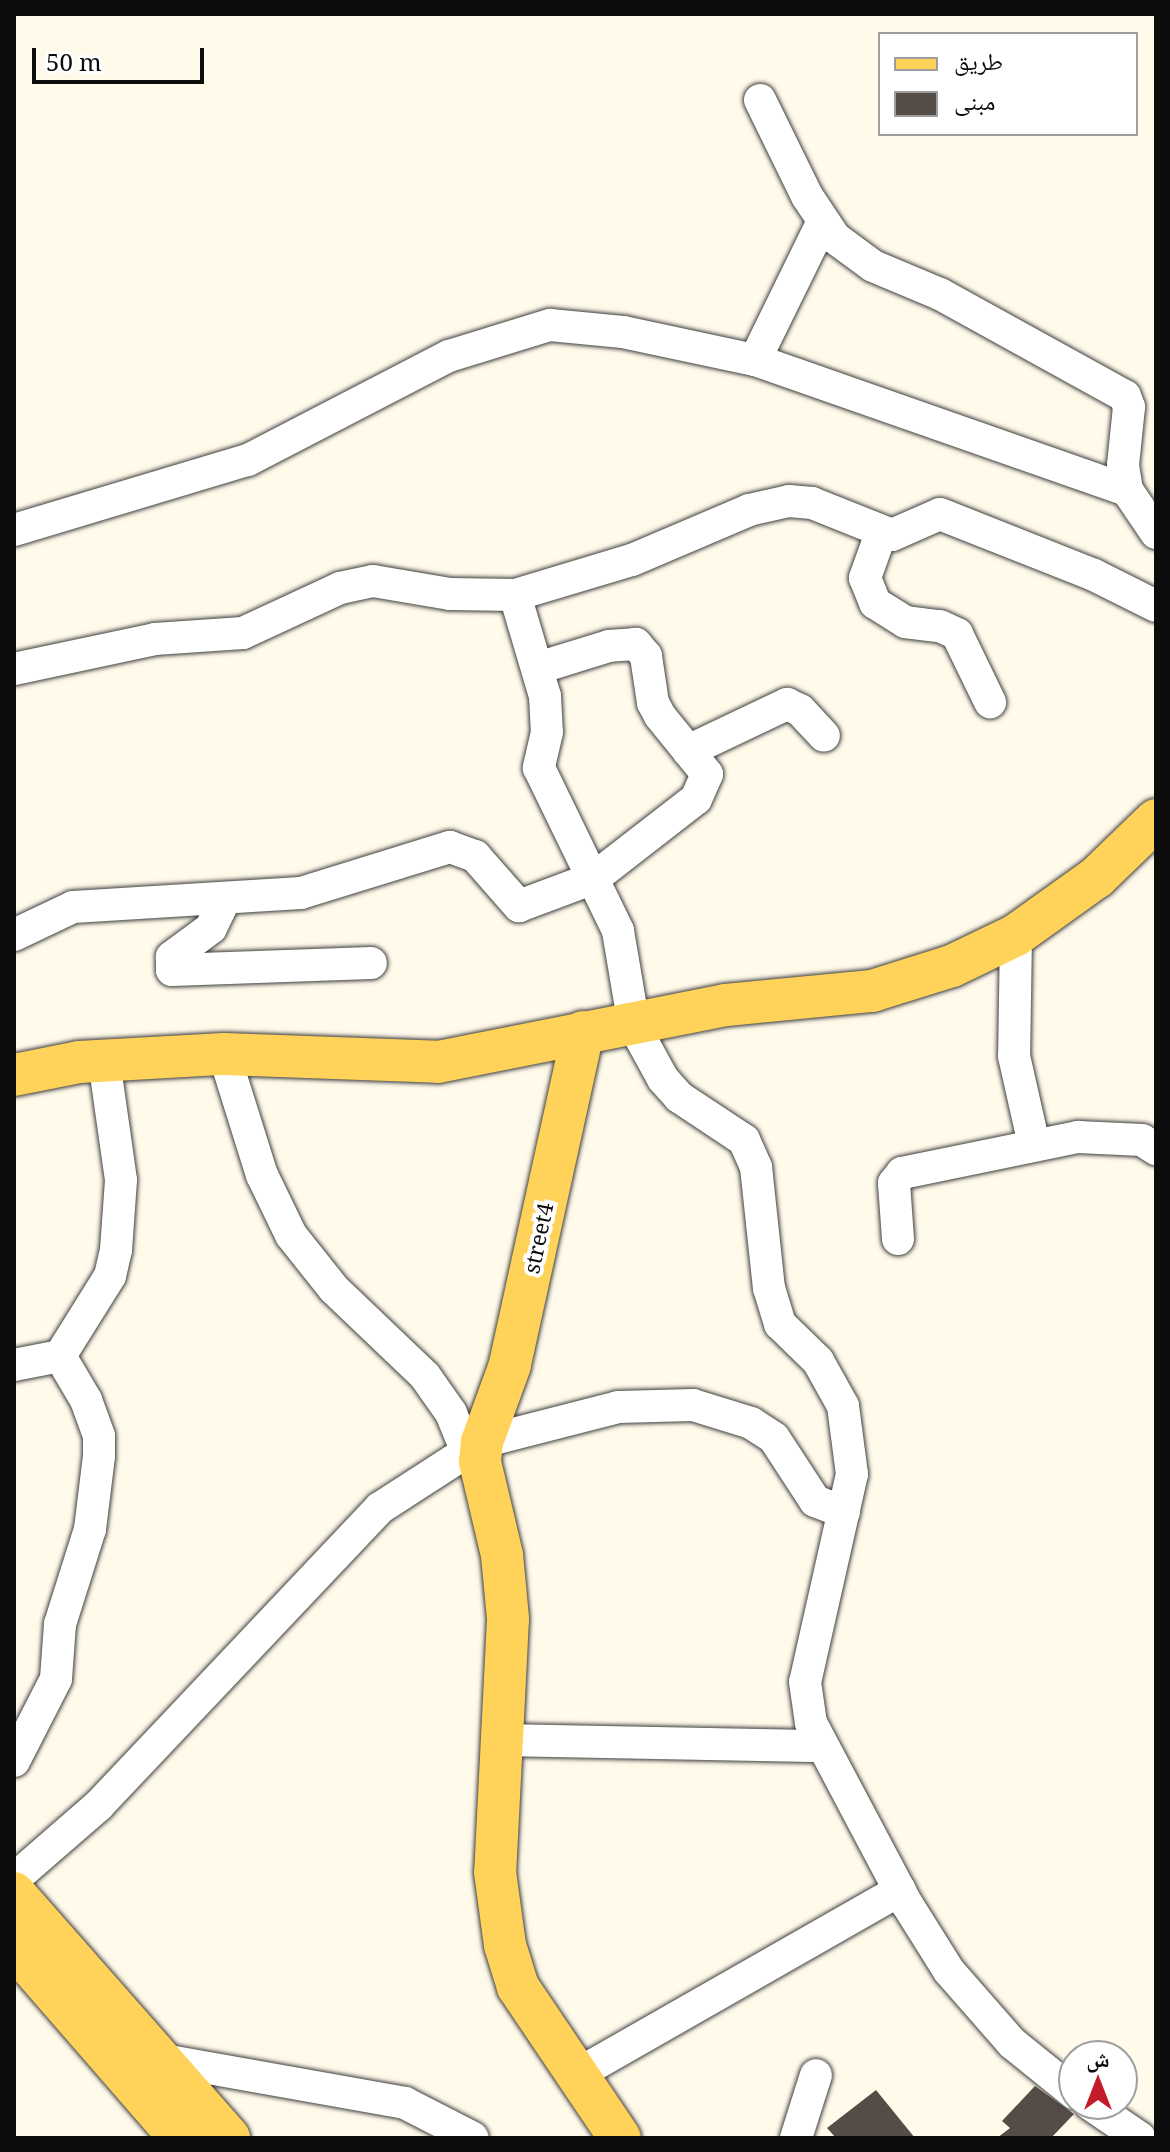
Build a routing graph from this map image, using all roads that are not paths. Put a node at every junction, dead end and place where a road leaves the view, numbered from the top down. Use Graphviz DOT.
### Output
graph roads {
  1 [pos="760,100"];
  2 [pos="822,223"];
  3 [pos="755,360"];
  4 [pos="1127,490"];
  5 [pos="14,530"];
  6 [pos="881,533"];
  7 [pos="1156,533"];
  8 [pos="515,595"];
  9 [pos="1156,606"];
  10 [pos="538,668"];
  11 [pos="14,669"];
  12 [pos="990,702"];
  13 [pos="824,736"];
  14 [pos="688,751"];
  15 [pos="1156,820"];
  16 [pos="594,878"];
  17 [pos="224,901"];
  18 [pos="14,935"];
  19 [pos="1016,935"];
  20 [pos="371,963"];
  21 [pos="634,1026"];
  22 [pos="583,1032"];
  23 [pos="224,1054"];
  24 [pos="104,1060"];
  25 [pos="14,1075"];
  26 [pos="1034,1145"];
  27 [pos="1156,1149"];
  28 [pos="898,1239"];
  29 [pos="60,1356"];
  30 [pos="14,1365"];
  31 [pos="475,1447"];
  32 [pos="844,1512"];
  33 [pos="504,1740"];
  34 [pos="821,1746"];
  35 [pos="14,1761"];
  36 [pos="14,1879"];
  37 [pos="900,1890"];
  38 [pos="14,1893"];
  39 [pos="14,1947"];
  40 [pos="158,2059"];
  41 [pos="576,2075"];
  42 [pos="816,2075"];
  43 [pos="1058,2079"];
  44 [pos="1114,2120"];
  45 [pos="180,2138"];
  46 [pos="229,2138"];
  47 [pos="473,2138"];
  48 [pos="620,2138"];
  49 [pos="796,2138"];
  50 [pos="1140,2138"];
  1 -- 2 [label="street"];
  2 -- 3 [label="street"];
  2 -- 4 [label="street"];
  3 -- 4 [label="street"];
  3 -- 5 [label="street"];
  4 -- 7 [label="street"];
  6 -- 8 [label="street"];
  6 -- 9 [label="street"];
  6 -- 12 [label="street"];
  8 -- 10 [label="street"];
  8 -- 11 [label="street"];
  10 -- 14 [label="street"];
  10 -- 16 [label="street"];
  13 -- 14 [label="street"];
  14 -- 16 [label="street"];
  15 -- 19 [label="main road"];
  16 -- 17 [label="street"];
  16 -- 21 [label="street"];
  17 -- 18 [label="street"];
  17 -- 20 [label="street"];
  19 -- 21 [label="main road"];
  19 -- 26 [label="street"];
  21 -- 22 [label="main road"];
  21 -- 32 [label="street"];
  22 -- 23 [label="main road"];
  22 -- 31 [label="main road, street4"];
  23 -- 24 [label="main road"];
  23 -- 31 [label="street"];
  24 -- 25 [label="main road"];
  24 -- 29 [label="street"];
  26 -- 27 [label="street"];
  26 -- 28 [label="street"];
  29 -- 30 [label="street"];
  29 -- 35 [label="street"];
  31 -- 32 [label="street"];
  31 -- 33 [label="main road"];
  31 -- 36 [label="street"];
  32 -- 34 [label="street"];
  33 -- 34 [label="street"];
  33 -- 41 [label="main road"];
  34 -- 37 [label="street"];
  37 -- 41 [label="street"];
  37 -- 43 [label="street"];
  38 -- 40 [label="main road"];
  39 -- 45 [label="main road"];
  40 -- 46 [label="main road"];
  40 -- 47 [label="street"];
  41 -- 48 [label="main road"];
  42 -- 49 [label="street"];
  44 -- 50 [label="street"];
}
